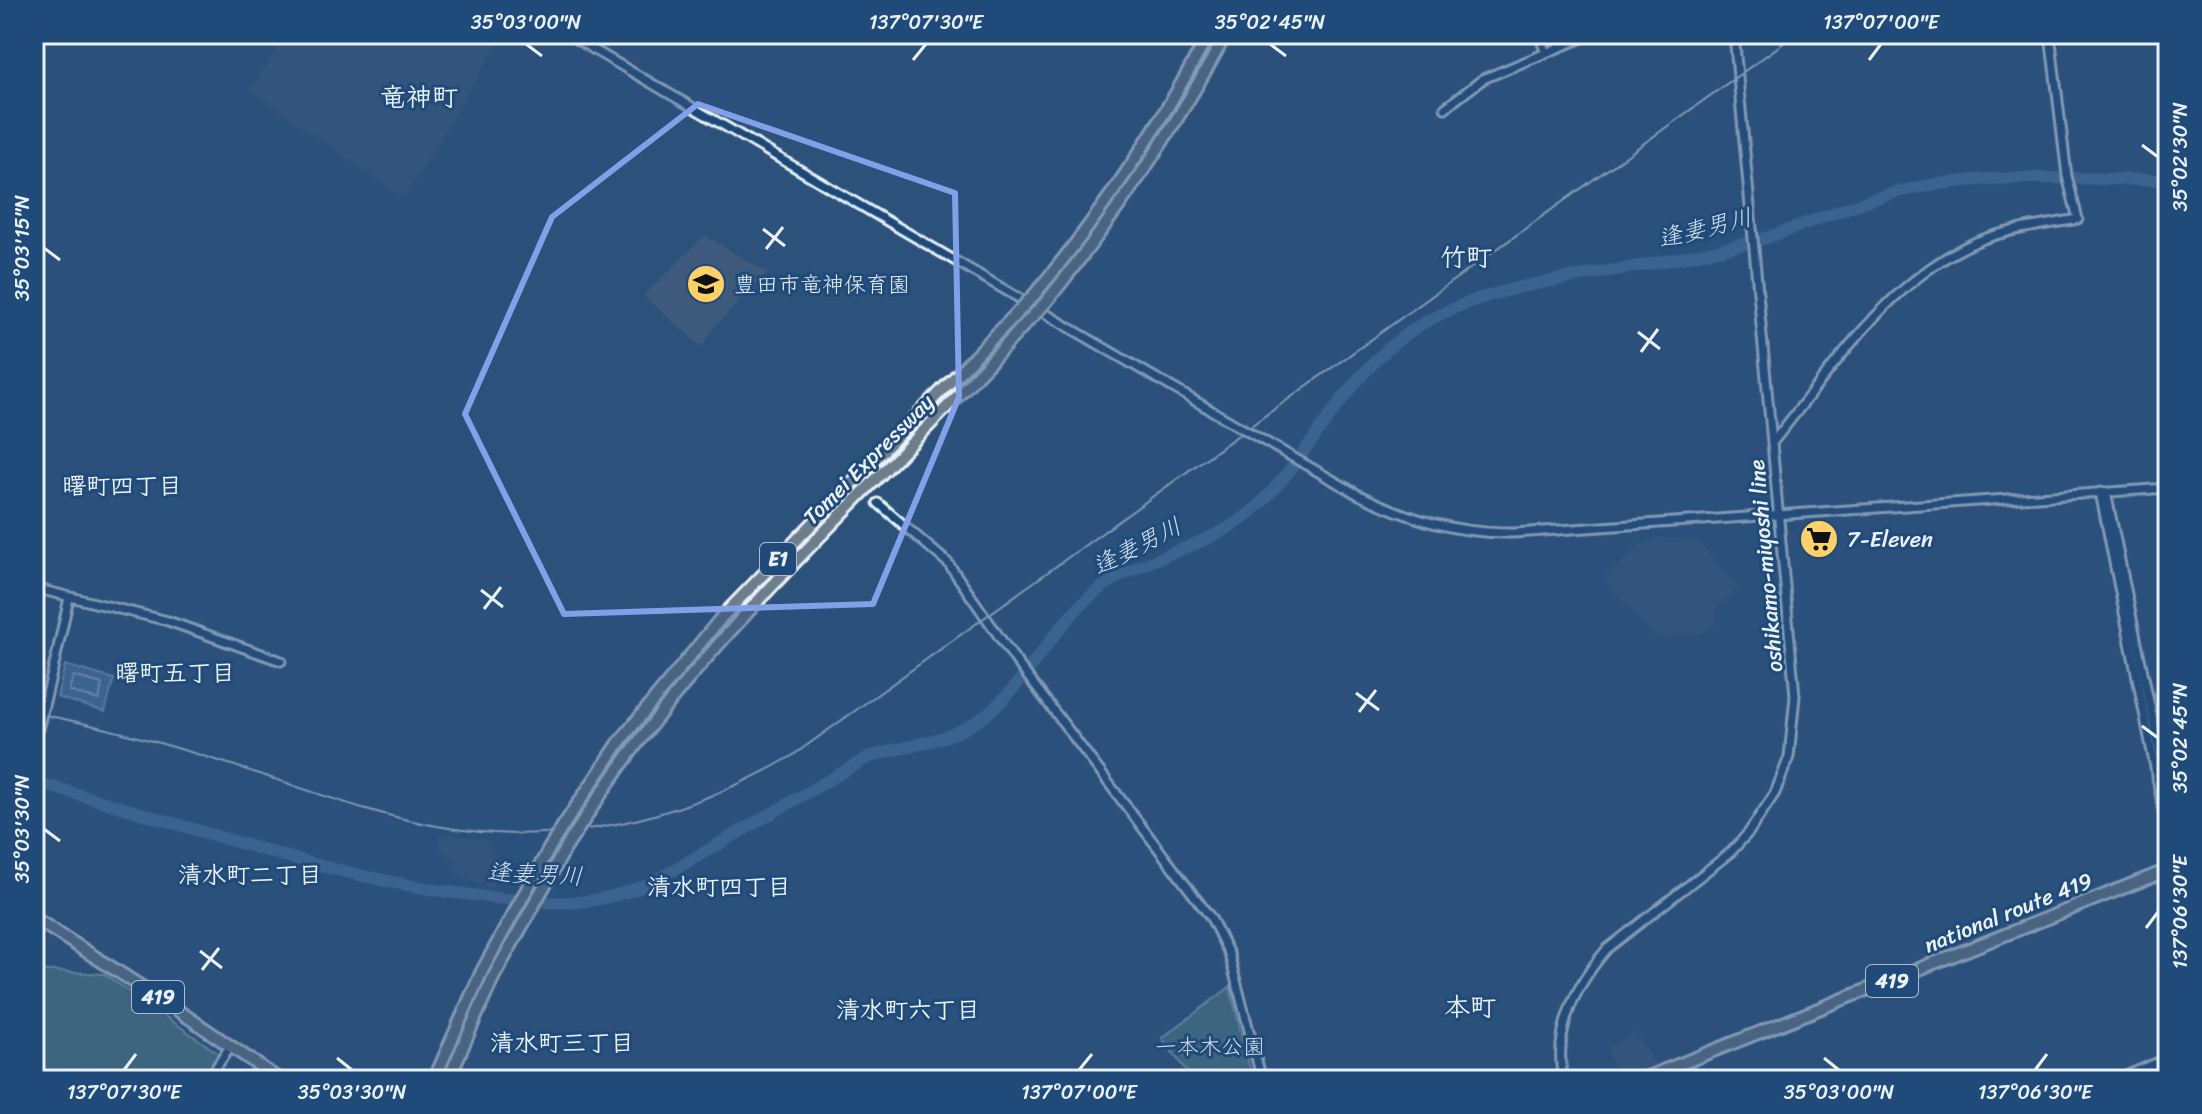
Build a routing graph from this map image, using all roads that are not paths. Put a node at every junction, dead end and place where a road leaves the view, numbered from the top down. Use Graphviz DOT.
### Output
graph roads {
  1 [pos="567,34"];
  2 [pos="1209,34"];
  3 [pos="1226,34"];
  4 [pos="1539,34"];
  5 [pos="1592,34"];
  6 [pos="1734,34"];
  7 [pos="2050,34"];
  8 [pos="1545,51"];
  9 [pos="1445,108"];
  10 [pos="1772,443"];
  11 [pos="2168,488"];
  12 [pos="2103,492"];
  13 [pos="878,503"];
  14 [pos="1778,514"];
  15 [pos="34,588"];
  16 [pos="69,598"];
  17 [pos="281,661"];
  18 [pos="34,746"];
  19 [pos="2168,794"];
  20 [pos="2168,833"];
  21 [pos="2168,870"];
  22 [pos="34,918"];
  23 [pos="231,1045"];
  24 [pos="2168,1058"];
  25 [pos="208,1080"];
  26 [pos="280,1080"];
  27 [pos="434,1080"];
  28 [pos="448,1080"];
  29 [pos="1262,1080"];
  30 [pos="1563,1080"];
  31 [pos="1640,1080"];
  32 [pos="2116,1080"];
  1 -- 14 [label="street, bridge"];
  2 -- 27 [label="highway, Tomei Expressway / E1, bridge"];
  3 -- 28 [label="highway, Tomei Expressway / E1, bridge"];
  4 -- 8 [label="street"];
  5 -- 8 [label="street"];
  6 -- 10 [label="street"];
  7 -- 10 [label="street, oshikamo-miyoshi line"];
  8 -- 9 [label="street"];
  10 -- 14 [label="street, oshikamo-miyoshi line"];
  11 -- 12 [label="street"];
  12 -- 14 [label="street"];
  12 -- 19 [label="street"];
  12 -- 20 [label="street"];
  13 -- 29 [label="street"];
  14 -- 30 [label="street, oshikamo-miyoshi line"];
  15 -- 16 [label="street"];
  16 -- 17 [label="street"];
  16 -- 18 [label="street, bridge"];
  21 -- 31 [label="highway, national route 419 / 419"];
  22 -- 23 [label="highway, 419"];
  23 -- 25 [label="street"];
  23 -- 26 [label="highway, 419"];
  24 -- 32 [label="street"];
}
